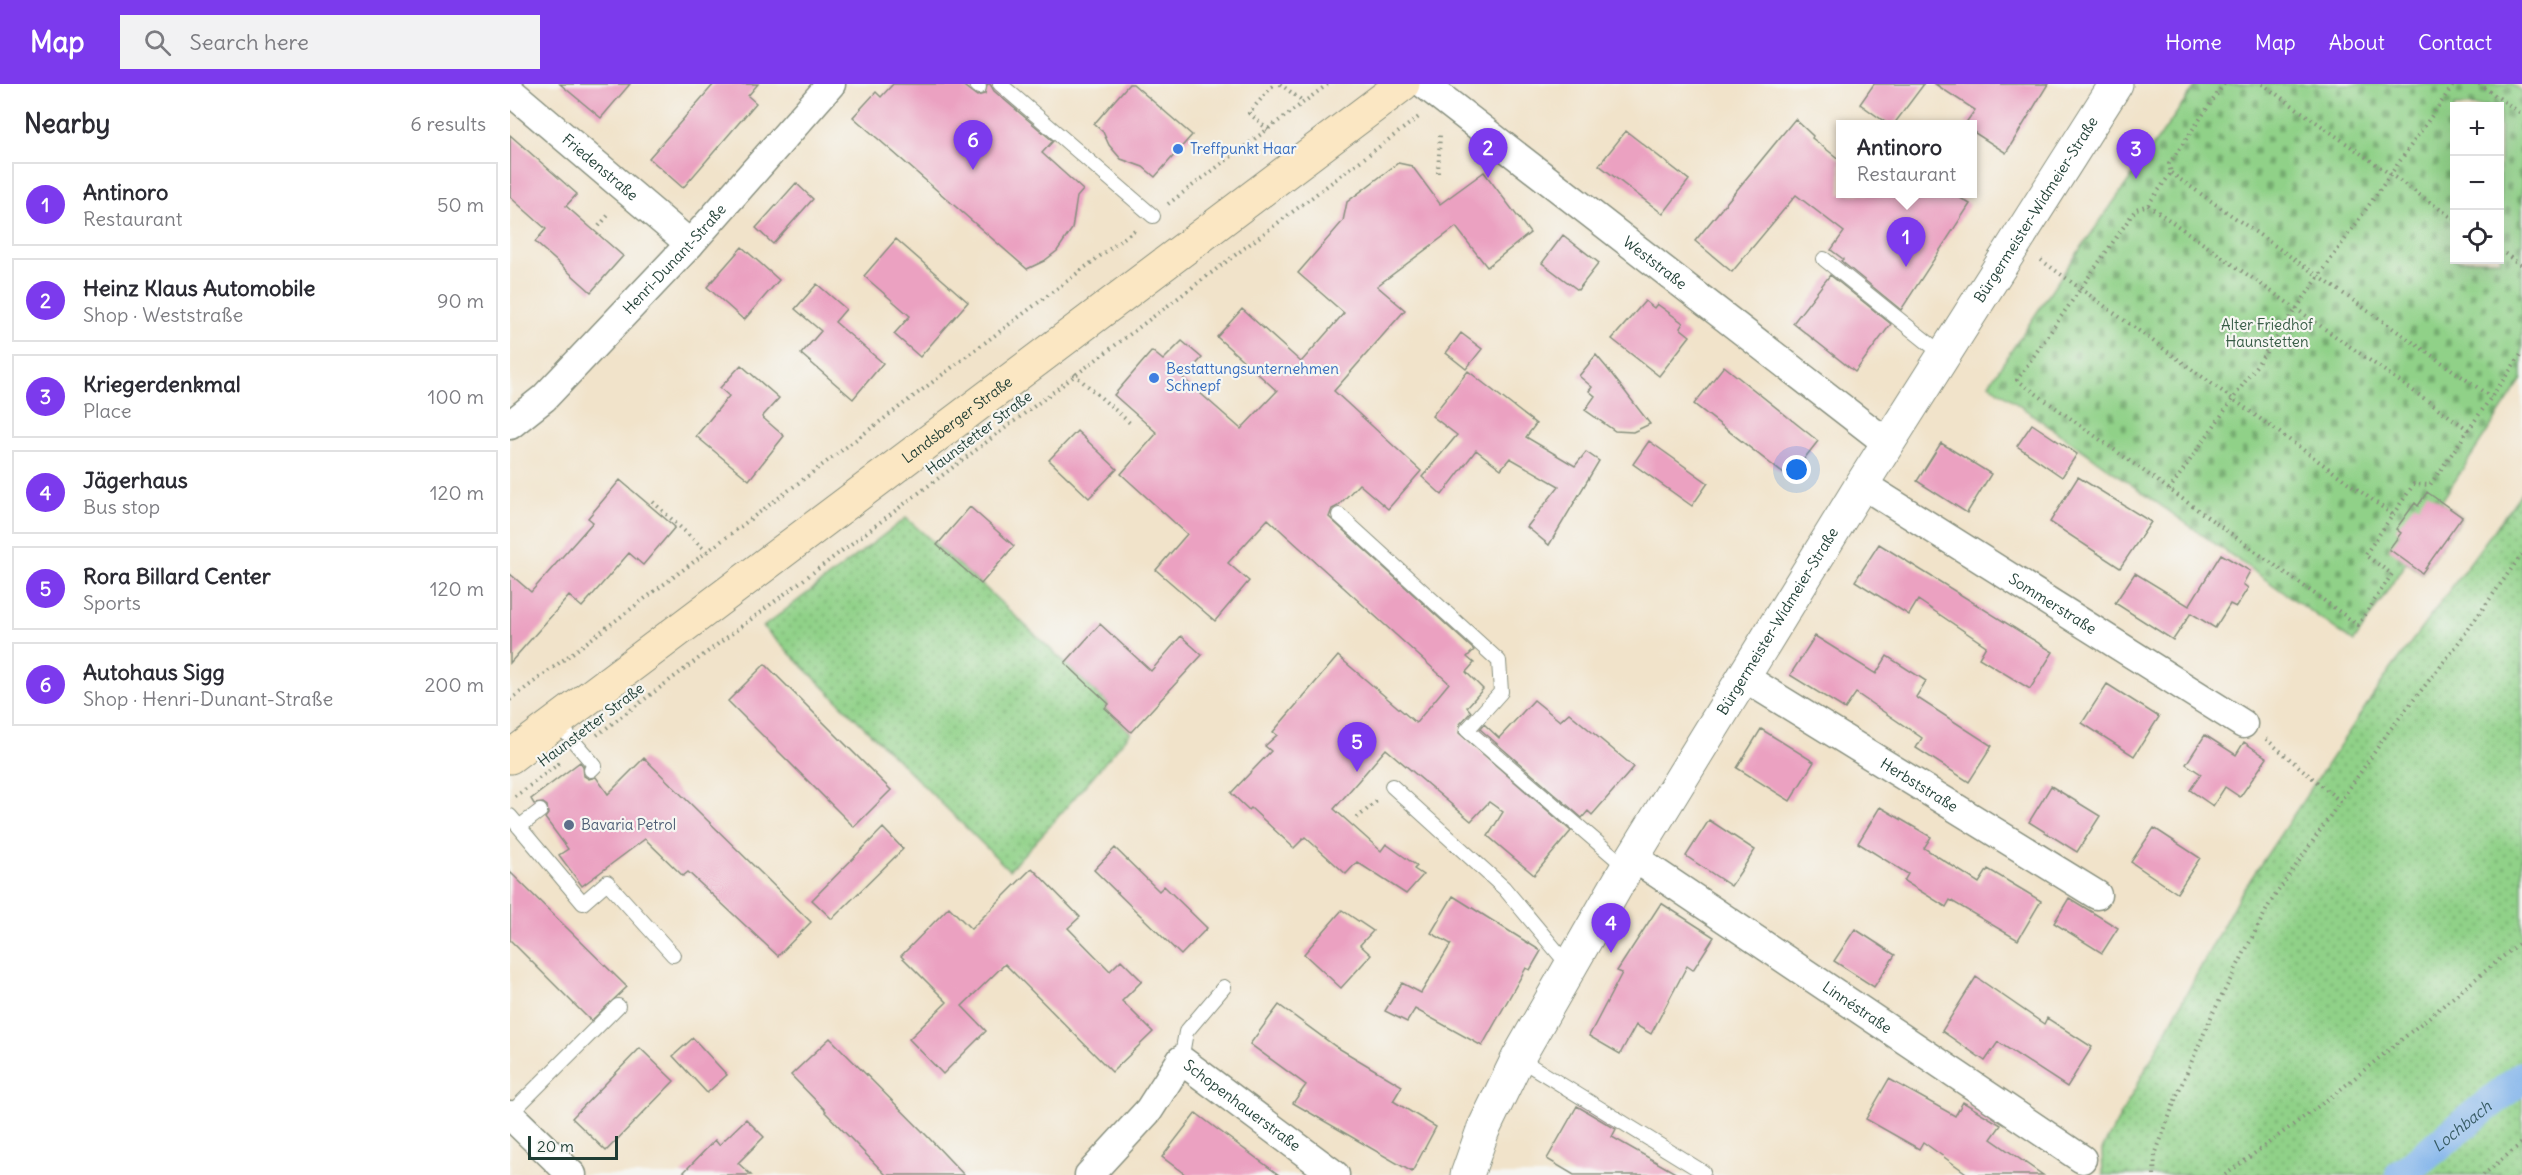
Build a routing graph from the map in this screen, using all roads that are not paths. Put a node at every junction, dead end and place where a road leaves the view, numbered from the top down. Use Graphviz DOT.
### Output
graph roads {
  1 [pos="831,84"];
  2 [pos="1000,84"];
  3 [pos="1403,84"];
  4 [pos="2116,84"];
  5 [pos="510,91"];
  6 [pos="1433,92"];
  7 [pos="1153,216"];
  8 [pos="690,244"];
  9 [pos="1824,259"];
  10 [pos="1942,354"];
  11 [pos="510,425"];
  12 [pos="1887,443"];
  13 [pos="1862,484"];
  14 [pos="1339,515"];
  15 [pos="1742,676"];
  16 [pos="557,722"];
  17 [pos="2242,724"];
  18 [pos="510,757"];
  19 [pos="591,770"];
  20 [pos="1392,786"];
  21 [pos="540,811"];
  22 [pos="510,816"];
  23 [pos="519,827"];
  24 [pos="1630,863"];
  25 [pos="2097,895"];
  26 [pos="673,955"];
  27 [pos="1570,968"];
  28 [pos="1224,987"];
  29 [pos="618,1006"];
  30 [pos="1518,1058"];
  31 [pos="1180,1060"];
  32 [pos="510,1115"];
  33 [pos="2082,1159"];
  34 [pos="1703,1172"];
  35 [pos="572,1175"];
  36 [pos="1089,1175"];
  37 [pos="1335,1175"];
  38 [pos="1467,1175"];
  1 -- 8 [label="street, Henri-Dunant-Straße"];
  2 -- 7 [label="lane"];
  3 -- 16 [label="main road, Landsberger Straße"];
  4 -- 10 [label="street, Bürgermeister-Widmeier-Straße"];
  5 -- 8 [label="street, Friedenstraße"];
  6 -- 12 [label="street, Weststraße"];
  8 -- 11 [label="street, Henri-Dunant-Straße"];
  9 -- 10 [label="lane"];
  10 -- 12 [label="street, Bürgermeister-Widmeier-Straße"];
  12 -- 13 [label="street, Bürgermeister-Widmeier-Straße"];
  13 -- 15 [label="street, Bürgermeister-Widmeier-Straße"];
  13 -- 17 [label="street, Sommerstraße"];
  14 -- 24 [label="lane"];
  15 -- 24 [label="street, Bürgermeister-Widmeier-Straße"];
  15 -- 25 [label="street, Herbststraße"];
  16 -- 18 [label="main road, Landsberger Straße"];
  16 -- 19 [label="lane"];
  20 -- 27 [label="lane"];
  21 -- 23 [label="lane"];
  22 -- 23 [label="lane"];
  23 -- 26 [label="lane"];
  24 -- 27 [label="street, Bürgermeister-Widmeier-Straße"];
  24 -- 33 [label="street, Linnéstraße"];
  27 -- 30 [label="street, Bürgermeister-Widmeier-Straße"];
  28 -- 31 [label="lane"];
  29 -- 32 [label="lane"];
  30 -- 34 [label="lane"];
  30 -- 38 [label="street, Bürgermeister-Widmeier-Straße"];
  31 -- 36 [label="street, Schopenhauerstraße"];
  31 -- 37 [label="street, Schopenhauerstraße"];
  32 -- 35 [label="street"];
}
